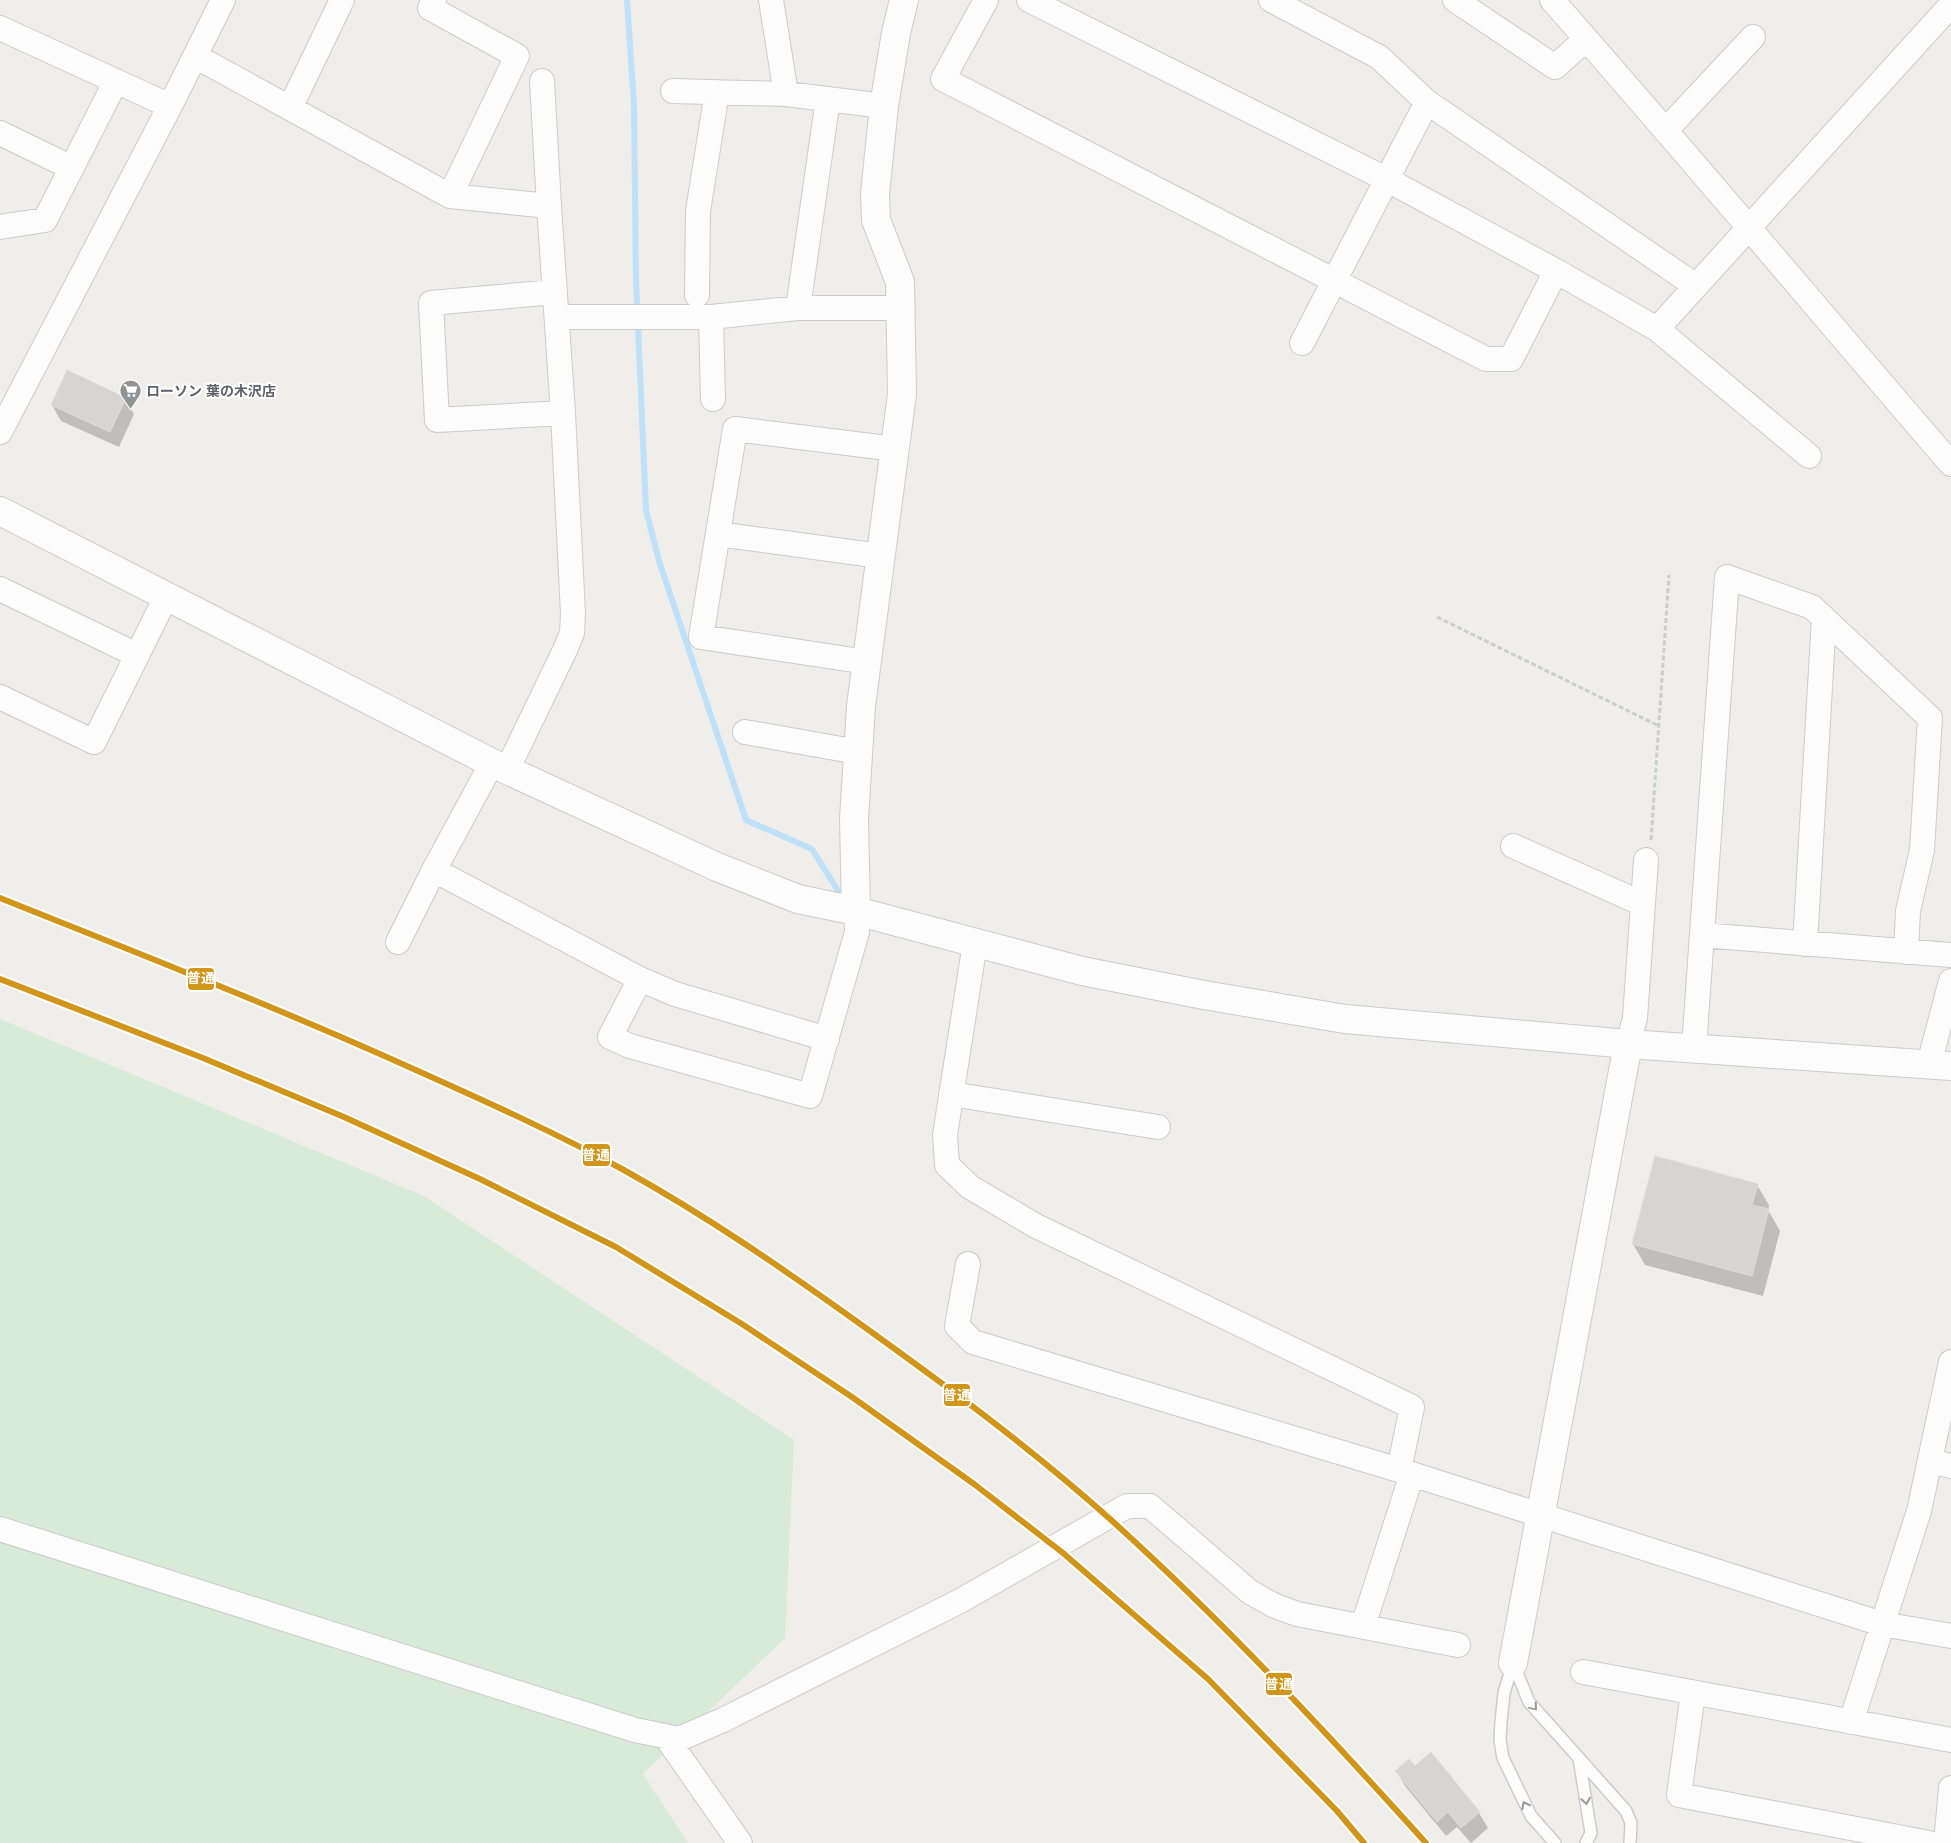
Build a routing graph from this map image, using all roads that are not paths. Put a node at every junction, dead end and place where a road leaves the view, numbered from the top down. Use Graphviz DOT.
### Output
graph roads {
  1 [pos="342,0"];
  2 [pos="434,0"];
  3 [pos="771,0"];
  4 [pos="904,0"];
  5 [pos="986,0"];
  6 [pos="1029,0"];
  7 [pos="1270,0"];
  8 [pos="1455,0"];
  9 [pos="1552,0"];
  10 [pos="216,2"];
  11 [pos="1951,5"];
  12 [pos="0,28"];
  13 [pos="1753,37"];
  14 [pos="1586,39"];
  15 [pos="195,56"];
  16 [pos="116,81"];
  17 [pos="542,81"];
  18 [pos="673,91"];
  19 [pos="717,92"];
  20 [pos="786,94"];
  21 [pos="828,99"];
  22 [pos="1427,102"];
  23 [pos="170,106"];
  24 [pos="884,106"];
  25 [pos="290,108"];
  26 [pos="1666,130"];
  27 [pos="0,133"];
  28 [pos="72,168"];
  29 [pos="1386,179"];
  30 [pos="450,196"];
  31 [pos="548,206"];
  32 [pos="0,227"];
  33 [pos="1749,230"];
  34 [pos="1556,272"];
  35 [pos="1334,281"];
  36 [pos="1696,286"];
  37 [pos="554,292"];
  38 [pos="697,295"];
  39 [pos="798,308"];
  40 [pos="901,308"];
  41 [pos="711,316"];
  42 [pos="556,317"];
  43 [pos="1657,329"];
  44 [pos="1302,343"];
  45 [pos="713,399"];
  46 [pos="563,413"];
  47 [pos="0,432"];
  48 [pos="895,449"];
  49 [pos="1809,456"];
  50 [pos="1951,464"];
  51 [pos="0,511"];
  52 [pos="718,534"];
  53 [pos="880,556"];
  54 [pos="0,589"];
  55 [pos="166,597"];
  56 [pos="1824,618"];
  57 [pos="137,655"];
  58 [pos="867,662"];
  59 [pos="0,697"];
  60 [pos="744,732"];
  61 [pos="858,752"];
  62 [pos="499,766"];
  63 [pos="1513,846"];
  64 [pos="1646,860"];
  65 [pos="434,870"];
  66 [pos="1643,904"];
  67 [pos="856,911"];
  68 [pos="1702,935"];
  69 [pos="398,942"];
  70 [pos="975,943"];
  71 [pos="1805,944"];
  72 [pos="1906,952"];
  73 [pos="1951,956"];
  74 [pos="640,979"];
  75 [pos="1951,981"];
  76 [pos="827,1039"];
  77 [pos="1628,1044"];
  78 [pos="1694,1048"];
  79 [pos="1940,1065"];
  80 [pos="951,1094"];
  81 [pos="1158,1128"];
  82 [pos="968,1264"];
  83 [pos="1950,1370"];
  84 [pos="1941,1464"];
  85 [pos="1405,1472"];
  86 [pos="1541,1516"];
  87 [pos="0,1529"];
  88 [pos="1882,1624"];
  89 [pos="1363,1626"];
  90 [pos="1951,1636"];
  91 [pos="1458,1645"];
  92 [pos="1513,1663"];
  93 [pos="1583,1672"];
  94 [pos="1693,1693"];
  95 [pos="1851,1722"];
  96 [pos="666,1736"];
  97 [pos="1951,1740"];
  98 [pos="1579,1758"];
  99 [pos="1951,1788"];
  100 [pos="1879,1838"];
  101 [pos="740,1843"];
  102 [pos="1555,1843"];
  103 [pos="1586,1843"];
  104 [pos="1630,1843"];
  105 [pos="1929,1843"];
  106 [pos="1946,1843"];
  1 -- 25 [label="street"];
  2 -- 30 [label="street"];
  3 -- 20 [label="street"];
  4 -- 24 [label="street"];
  5 -- 35 [label="street"];
  6 -- 29 [label="street"];
  7 -- 22 [label="street"];
  8 -- 14 [label="street"];
  9 -- 14 [label="street"];
  10 -- 15 [label="street"];
  11 -- 33 [label="street"];
  12 -- 16 [label="street"];
  13 -- 26 [label="street"];
  14 -- 26 [label="street"];
  15 -- 23 [label="street"];
  15 -- 25 [label="street"];
  16 -- 23 [label="street"];
  16 -- 28 [label="street"];
  17 -- 31 [label="street"];
  18 -- 19 [label="street"];
  19 -- 20 [label="street"];
  19 -- 38 [label="street"];
  20 -- 21 [label="street"];
  21 -- 24 [label="street"];
  21 -- 39 [label="street"];
  22 -- 29 [label="street"];
  22 -- 36 [label="street"];
  23 -- 47 [label="street"];
  24 -- 40 [label="street"];
  25 -- 30 [label="street"];
  26 -- 33 [label="street"];
  27 -- 28 [label="street"];
  28 -- 32 [label="street"];
  29 -- 34 [label="street"];
  29 -- 35 [label="street"];
  30 -- 31 [label="street"];
  31 -- 37 [label="street"];
  33 -- 36 [label="street"];
  33 -- 50 [label="street"];
  34 -- 35 [label="street"];
  34 -- 43 [label="street"];
  35 -- 44 [label="street"];
  36 -- 43 [label="street"];
  37 -- 42 [label="street"];
  37 -- 46 [label="street"];
  39 -- 40 [label="street"];
  39 -- 41 [label="street"];
  40 -- 48 [label="street"];
  41 -- 42 [label="street"];
  41 -- 45 [label="street"];
  42 -- 46 [label="street"];
  43 -- 49 [label="street"];
  46 -- 62 [label="street"];
  48 -- 52 [label="street"];
  48 -- 53 [label="street"];
  51 -- 55 [label="street"];
  52 -- 53 [label="street"];
  52 -- 58 [label="street"];
  53 -- 58 [label="street"];
  54 -- 57 [label="street"];
  55 -- 57 [label="street"];
  55 -- 62 [label="street"];
  56 -- 68 [label="street"];
  56 -- 71 [label="street"];
  56 -- 72 [label="street"];
  57 -- 59 [label="street"];
  58 -- 61 [label="street"];
  60 -- 61 [label="street"];
  61 -- 67 [label="street"];
  62 -- 65 [label="street"];
  62 -- 67 [label="street"];
  63 -- 66 [label="street"];
  64 -- 66 [label="street"];
  65 -- 69 [label="street"];
  65 -- 74 [label="street"];
  66 -- 77 [label="street"];
  67 -- 70 [label="street"];
  67 -- 76 [label="street"];
  68 -- 71 [label="street"];
  68 -- 78 [label="street"];
  70 -- 77 [label="street"];
  70 -- 80 [label="street"];
  71 -- 72 [label="street"];
  72 -- 73 [label="street"];
  74 -- 76 [label="street"];
  74 -- 76 [label="street"];
  75 -- 79 [label="street"];
  77 -- 78 [label="street"];
  77 -- 86 [label="street"];
  78 -- 79 [label="street"];
  80 -- 81 [label="street"];
  80 -- 85 [label="street"];
  82 -- 85 [label="street"];
  83 -- 84 [label="street"];
  84 -- 88 [label="street"];
  85 -- 86 [label="street"];
  85 -- 89 [label="street"];
  86 -- 88 [label="street"];
  86 -- 92 [label="street"];
  87 -- 96 [label="street"];
  88 -- 90 [label="street"];
  88 -- 95 [label="street"];
  89 -- 91 [label="street"];
  89 -- 96 [label="street"];
  92 -- 98 [label="lane, one-way"];
  102 -- 92 [label="lane, one-way"];
  93 -- 94 [label="street"];
  94 -- 95 [label="street"];
  94 -- 100 [label="street"];
  95 -- 97 [label="street"];
  96 -- 101 [label="street"];
  98 -- 103 [label="lane, one-way"];
  98 -- 104 [label="lane"];
  99 -- 106 [label="street"];
  100 -- 105 [label="street"];
}
